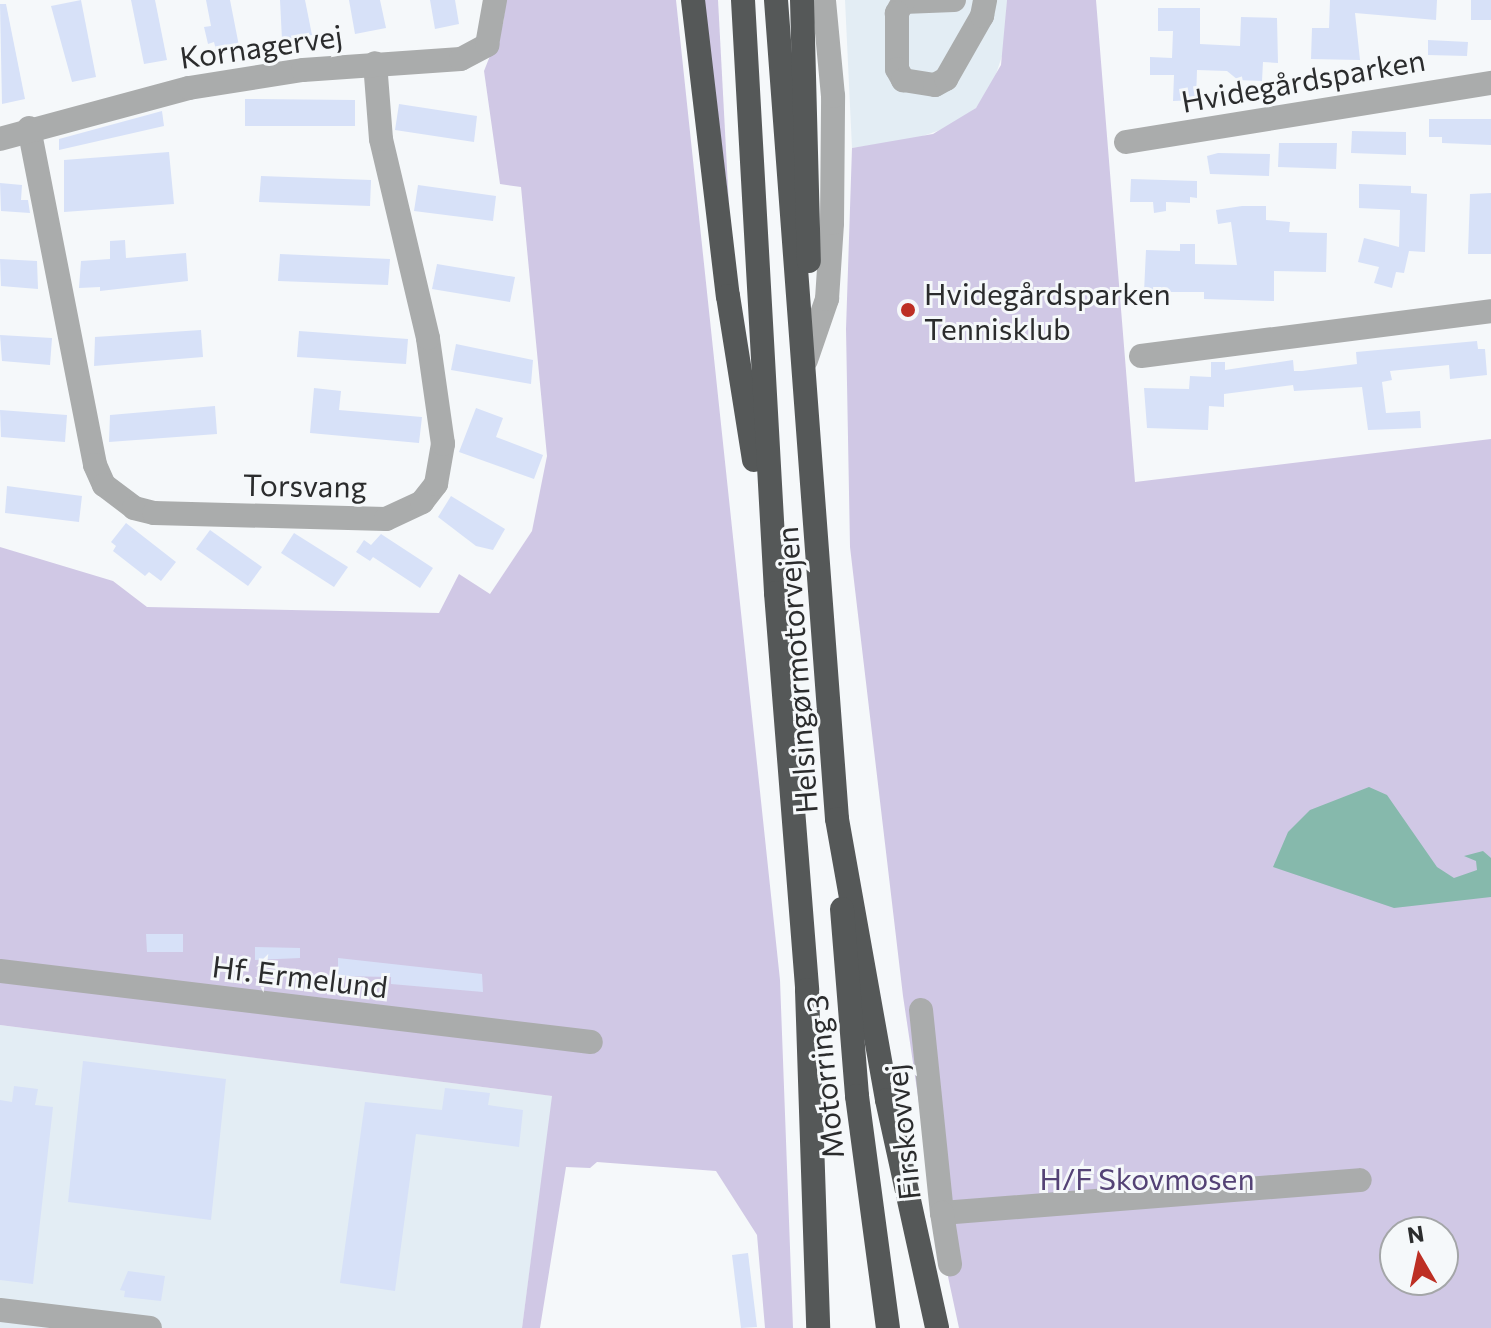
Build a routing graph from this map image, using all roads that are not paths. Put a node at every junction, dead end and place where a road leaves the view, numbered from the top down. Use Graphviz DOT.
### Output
graph roads {
  1 [pos="495,0"];
  2 [pos="693,0"];
  3 [pos="743,0"];
  4 [pos="776,0"];
  5 [pos="802,0"];
  6 [pos="824,0"];
  7 [pos="954,0"];
  8 [pos="985,0"];
  9 [pos="375,63"];
  10 [pos="1491,83"];
  11 [pos="29,128"];
  12 [pos="0,139"];
  13 [pos="1126,142"];
  14 [pos="1491,311"];
  15 [pos="1141,356"];
  16 [pos="806,360"];
  17 [pos="776,593"];
  18 [pos="837,819"];
  19 [pos="0,971"];
  20 [pos="921,1010"];
  21 [pos="591,1042"];
  22 [pos="1360,1180"];
  23 [pos="942,1213"];
  24 [pos="950,1264"];
  25 [pos="0,1310"];
  26 [pos="150,1328"];
  27 [pos="818,1328"];
  28 [pos="888,1328"];
  29 [pos="937,1328"];
  1 -- 9 [label="street, Kornagervej"];
  2 -- 17 [label="highway"];
  3 -- 17 [label="highway, Helsingørmotorvejen"];
  4 -- 16 [label="highway, Helsingørmotorvejen"];
  5 -- 16 [label="highway"];
  6 -- 16 [label="street"];
  7 -- 8 [label="street"];
  9 -- 11 [label="street, Kornagervej"];
  9 -- 11 [label="street, Torsvang"];
  10 -- 13 [label="street, Hvidegårdsparken"];
  11 -- 12 [label="street, Kornagervej"];
  14 -- 15 [label="street"];
  16 -- 18 [label="highway, Helsingørmotorvejen"];
  17 -- 27 [label="highway, Helsingørmotorvejen"];
  18 -- 28 [label="highway, Motorring 3"];
  18 -- 29 [label="highway, Helsingørmotorvejen"];
  19 -- 21 [label="street, Hf. Ermelund"];
  20 -- 23 [label="street, Firskovvej"];
  22 -- 23 [label="street, Firskovvej"];
  23 -- 24 [label="street"];
  25 -- 26 [label="street"];
}
